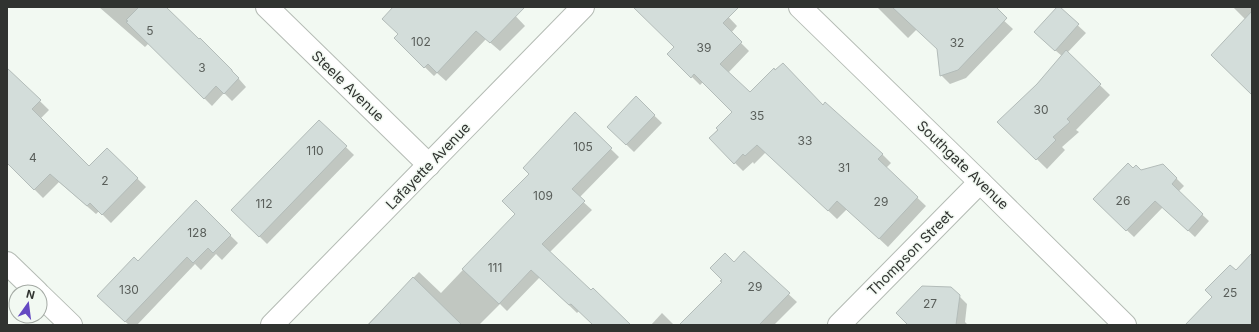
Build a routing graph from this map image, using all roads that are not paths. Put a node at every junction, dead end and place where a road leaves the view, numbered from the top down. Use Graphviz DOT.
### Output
graph roads {
  1 [pos="267,7"];
  2 [pos="583,7"];
  3 [pos="800,7"];
  4 [pos="429,165"];
  5 [pos="980,182"];
  6 [pos="7,263"];
  7 [pos="29,284"];
  8 [pos="48,303"];
  9 [pos="71,325"];
  10 [pos="272,325"];
  11 [pos="839,325"];
  12 [pos="1125,325"];
  1 -- 4 [label="street, Steele Avenue"];
  2 -- 4 [label="street, Lafayette Avenue"];
  3 -- 5 [label="street, Southgate Avenue"];
  4 -- 10 [label="street, Lafayette Avenue"];
  5 -- 11 [label="street, Thompson Street"];
  5 -- 12 [label="street, Southgate Avenue"];
  6 -- 7 [label="street"];
  8 -- 9 [label="street"];
}
